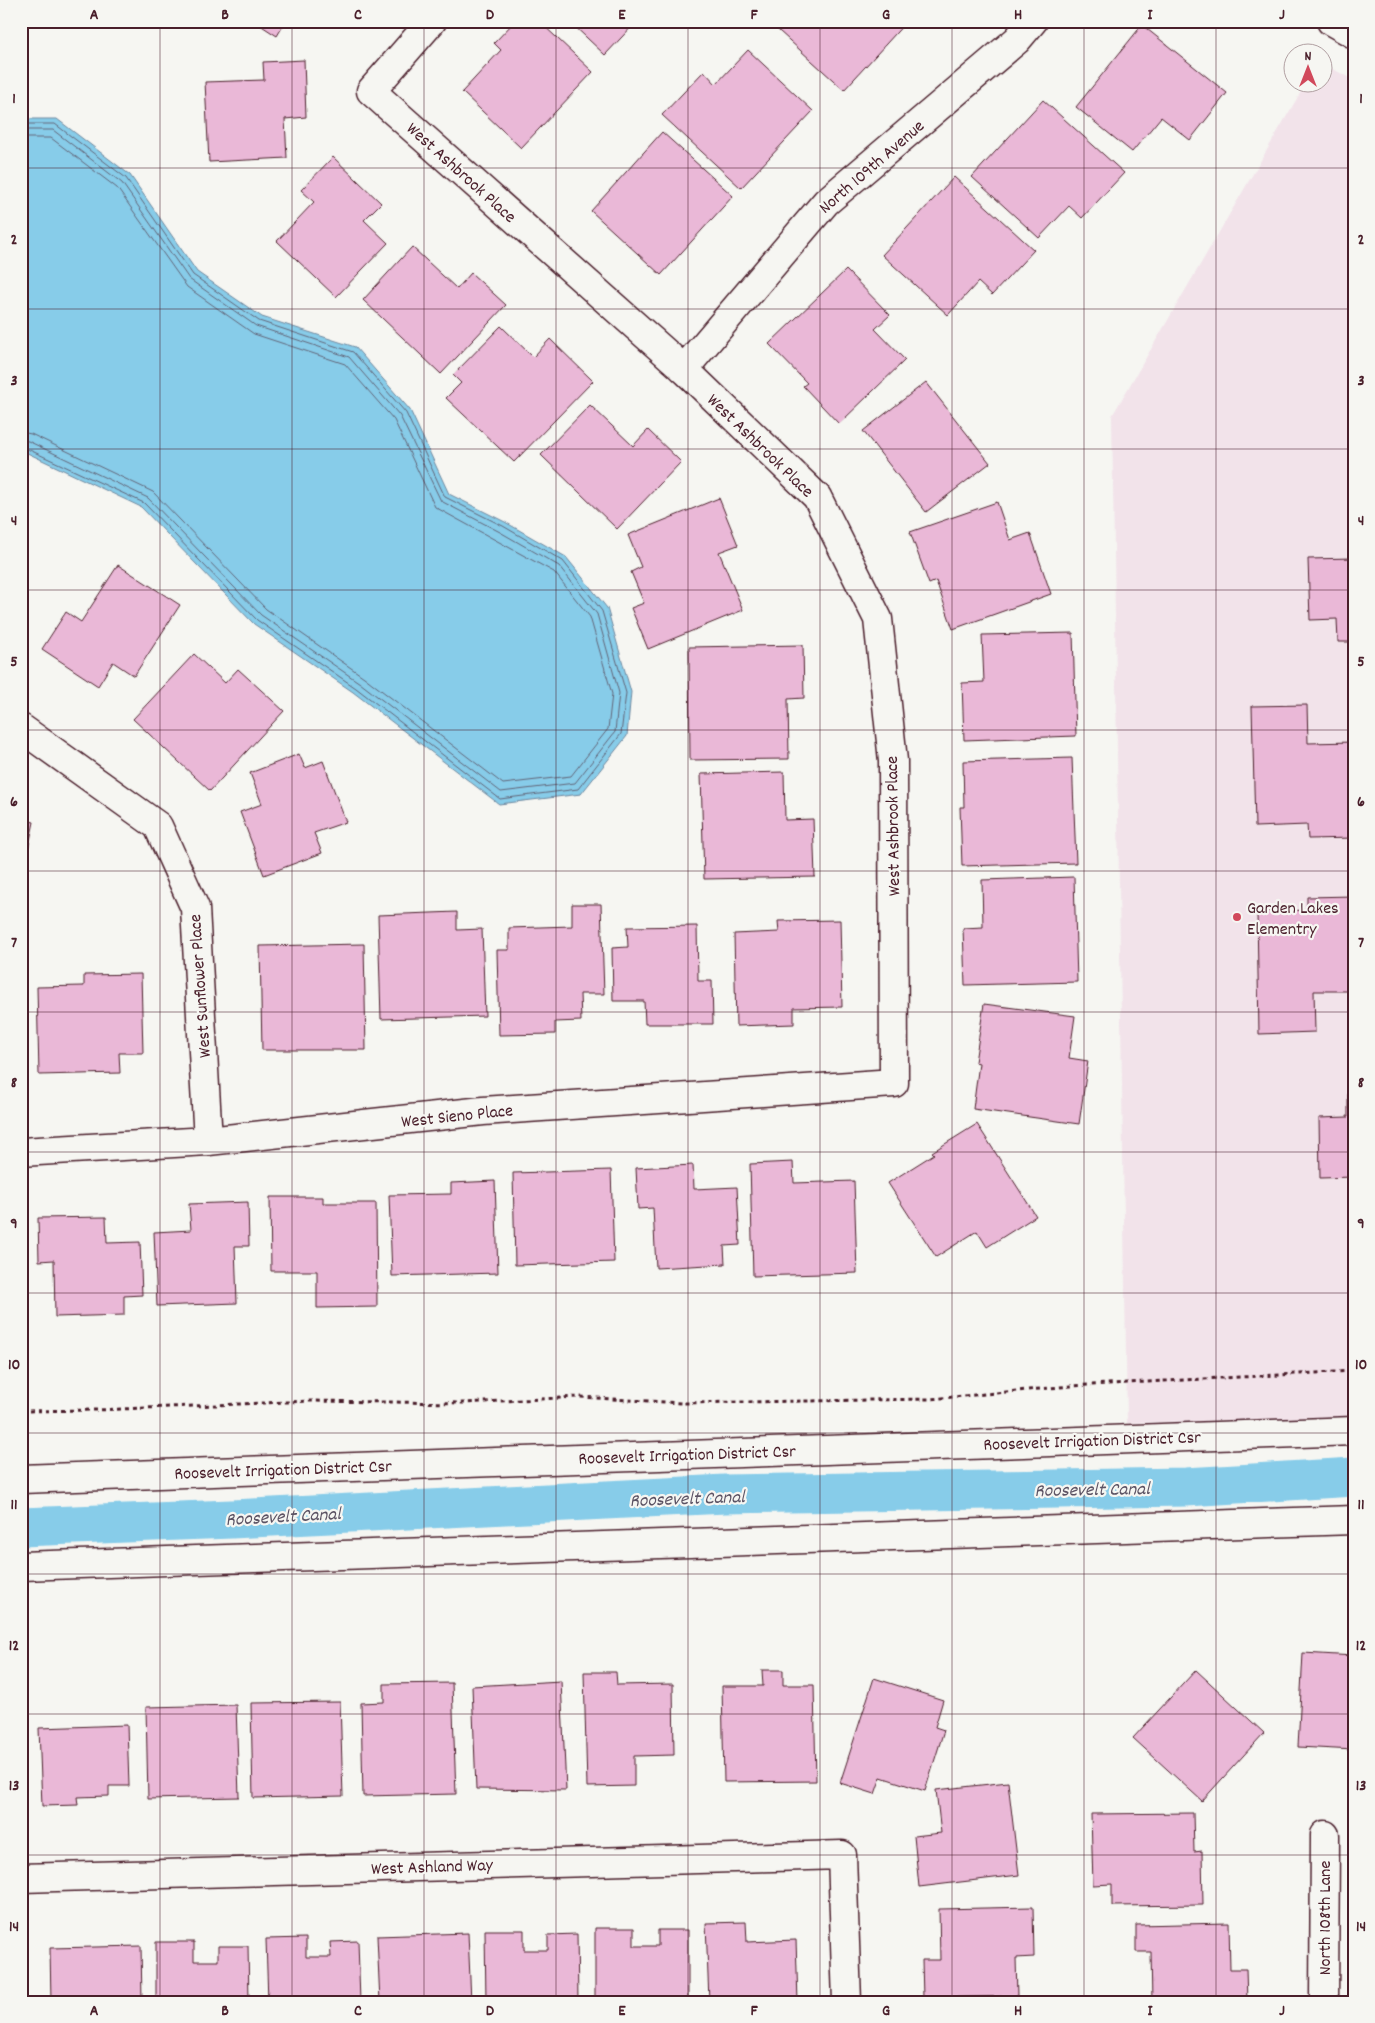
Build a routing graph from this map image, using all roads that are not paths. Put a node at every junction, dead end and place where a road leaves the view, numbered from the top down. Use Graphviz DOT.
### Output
graph roads {
  1 [pos="432,21"];
  2 [pos="1033,21"];
  3 [pos="1331,21"];
  4 [pos="1354,34"];
  5 [pos="684,369"];
  6 [pos="21,728"];
  7 [pos="894,1083"];
  8 [pos="208,1142"];
  9 [pos="21,1152"];
  10 [pos="1354,1431"];
  11 [pos="21,1478"];
  12 [pos="1354,1520"];
  13 [pos="21,1566"];
  14 [pos="1325,1835"];
  15 [pos="21,1878"];
  16 [pos="848,2002"];
  17 [pos="1324,2002"];
  1 -- 5 [label="street, West Ashbrook Place"];
  2 -- 5 [label="street, North 109th Avenue"];
  3 -- 4 [label="street"];
  5 -- 7 [label="street, West Ashbrook Place"];
  6 -- 8 [label="street, West Sunflower Place"];
  7 -- 8 [label="street, West Sieno Place"];
  8 -- 9 [label="street, West Sieno Place"];
  10 -- 11 [label="street, Roosevelt Irrigation District Csr"];
  12 -- 13 [label="street"];
  14 -- 17 [label="street, North 108th Lane"];
  15 -- 16 [label="street, West Ashland Way"];
}
